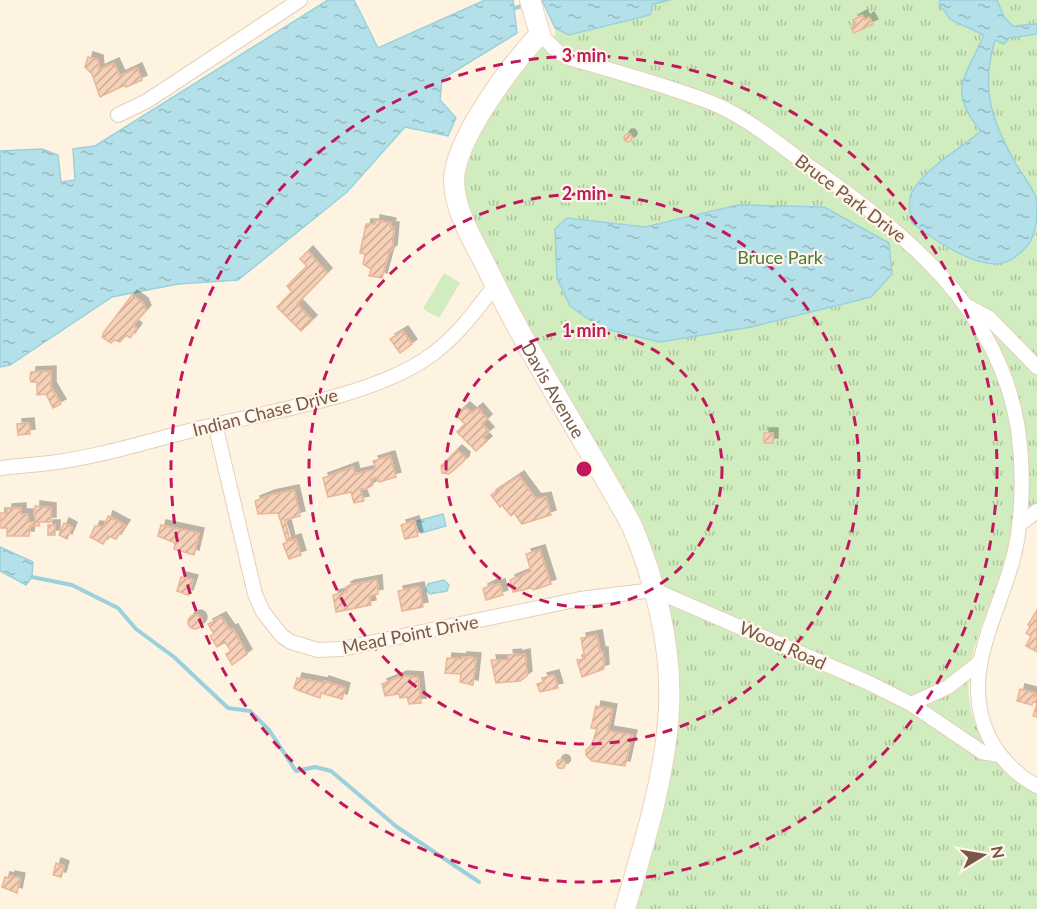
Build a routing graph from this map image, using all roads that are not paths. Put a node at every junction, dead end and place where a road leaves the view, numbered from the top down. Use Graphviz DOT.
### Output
graph roads {
  1 [pos="300,0"];
  2 [pos="530,0"];
  3 [pos="537,28"];
  4 [pos="118,115"];
  5 [pos="495,285"];
  6 [pos="968,306"];
  7 [pos="1037,367"];
  8 [pos="215,424"];
  9 [pos="0,468"];
  10 [pos="1037,511"];
  11 [pos="1018,525"];
  12 [pos="654,590"];
  13 [pos="980,662"];
  14 [pos="911,704"];
  15 [pos="999,754"];
  16 [pos="1037,786"];
  17 [pos="625,909"];
  1 -- 4 [label="street"];
  2 -- 3 [label="main road"];
  3 -- 5 [label="main road, Davis Avenue"];
  3 -- 6 [label="street, Bruce Park Drive"];
  5 -- 8 [label="street, Indian Chase Drive"];
  5 -- 12 [label="main road, Davis Avenue"];
  6 -- 7 [label="street"];
  6 -- 11 [label="street, Bruce Park Drive"];
  8 -- 9 [label="street, Indian Chase Drive"];
  8 -- 12 [label="street, Mead Point Drive"];
  10 -- 11 [label="street"];
  11 -- 13 [label="street, Bruce Park Drive"];
  12 -- 14 [label="street, Wood Road"];
  12 -- 17 [label="main road, Davis Avenue"];
  13 -- 14 [label="street"];
  13 -- 15 [label="street, Bruce Park Drive"];
  14 -- 15 [label="street, Wood Road"];
  15 -- 16 [label="street, Bruce Park Drive"];
}
